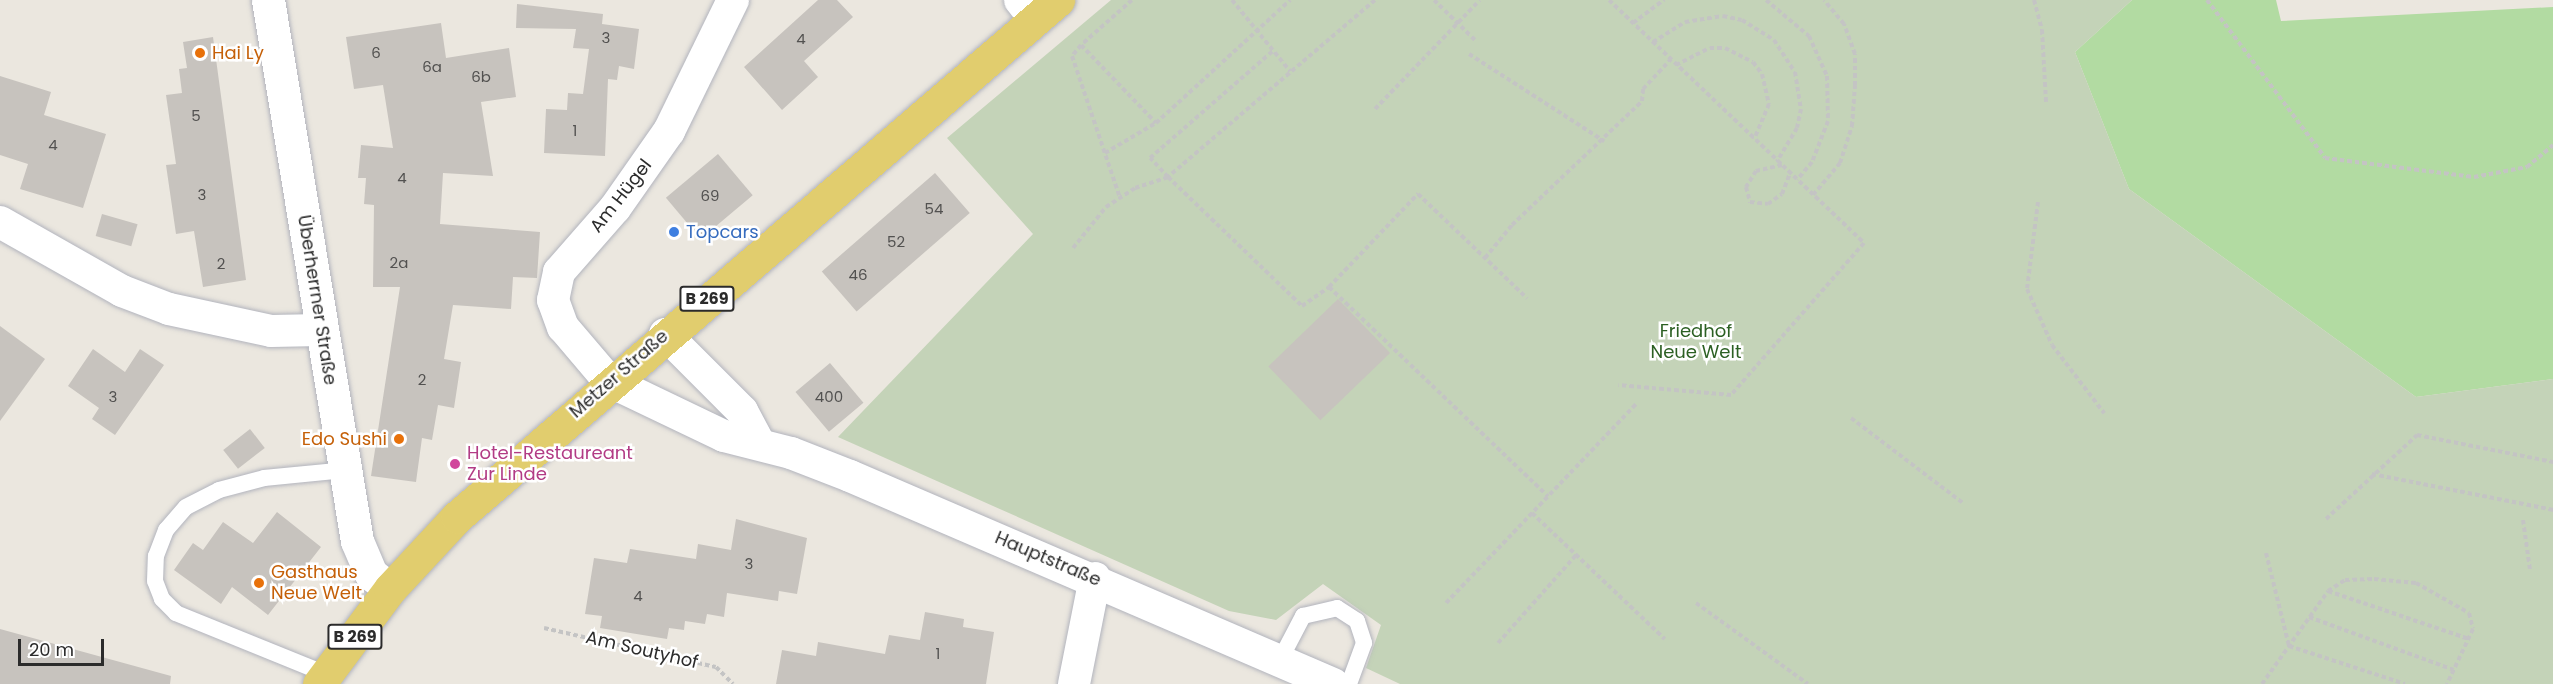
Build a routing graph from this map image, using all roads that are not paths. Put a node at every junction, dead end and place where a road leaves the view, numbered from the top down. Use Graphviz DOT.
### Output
graph roads {
  1 [pos="268,0"];
  2 [pos="733,0"];
  3 [pos="1038,6"];
  4 [pos="0,222"];
  5 [pos="321,330"];
  6 [pos="665,334"];
  7 [pos="609,381"];
  8 [pos="759,443"];
  9 [pos="345,470"];
  10 [pos="1095,578"];
  11 [pos="390,589"];
  12 [pos="1280,660"];
  13 [pos="323,679"];
  14 [pos="1074,684"];
  15 [pos="1333,684"];
  16 [pos="1349,684"];
  1 -- 5 [label="main road, Überherrner Straße"];
  2 -- 7 [label="street, Am Hügel"];
  3 -- 6 [label="main road, Metzer Straße / B 269"];
  4 -- 5 [label="street"];
  5 -- 9 [label="main road, Überherrner Straße"];
  6 -- 7 [label="main road, Metzer Straße / B 269"];
  6 -- 8 [label="street"];
  7 -- 8 [label="street, Hauptstraße"];
  7 -- 11 [label="main road, Metzer Straße / B 269"];
  8 -- 10 [label="street, Hauptstraße"];
  9 -- 11 [label="main road, Überherrner Straße"];
  9 -- 13 [label="lane"];
  10 -- 12 [label="street, Hauptstraße"];
  10 -- 14 [label="street"];
  11 -- 13 [label="main road, Metzer Straße / B 269"];
  12 -- 15 [label="street, Hauptstraße"];
  12 -- 16 [label="lane"];
}
